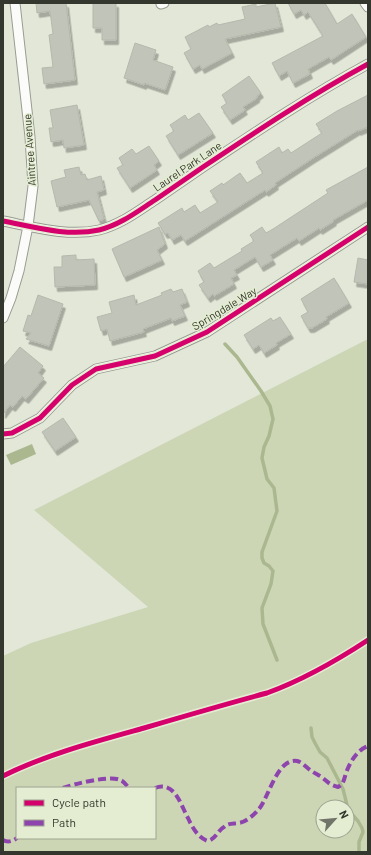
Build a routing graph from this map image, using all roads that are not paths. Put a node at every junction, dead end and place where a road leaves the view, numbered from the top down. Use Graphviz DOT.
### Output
graph roads {
  1 [pos="15,3"];
  2 [pos="365,3"];
  3 [pos="368,7"];
  4 [pos="368,64"];
  5 [pos="3,221"];
  6 [pos="28,226"];
  7 [pos="368,228"];
  8 [pos="3,318"];
  9 [pos="3,434"];
  1 -- 6 [label="street, Aintree Avenue"];
  2 -- 3 [label="street"];
  4 -- 6 [label="street, Laurel Park Lane"];
  5 -- 6 [label="street, Laurel Park Lane"];
  6 -- 8 [label="street, Aintree Avenue"];
  7 -- 9 [label="street, Springdale Way"];
}
